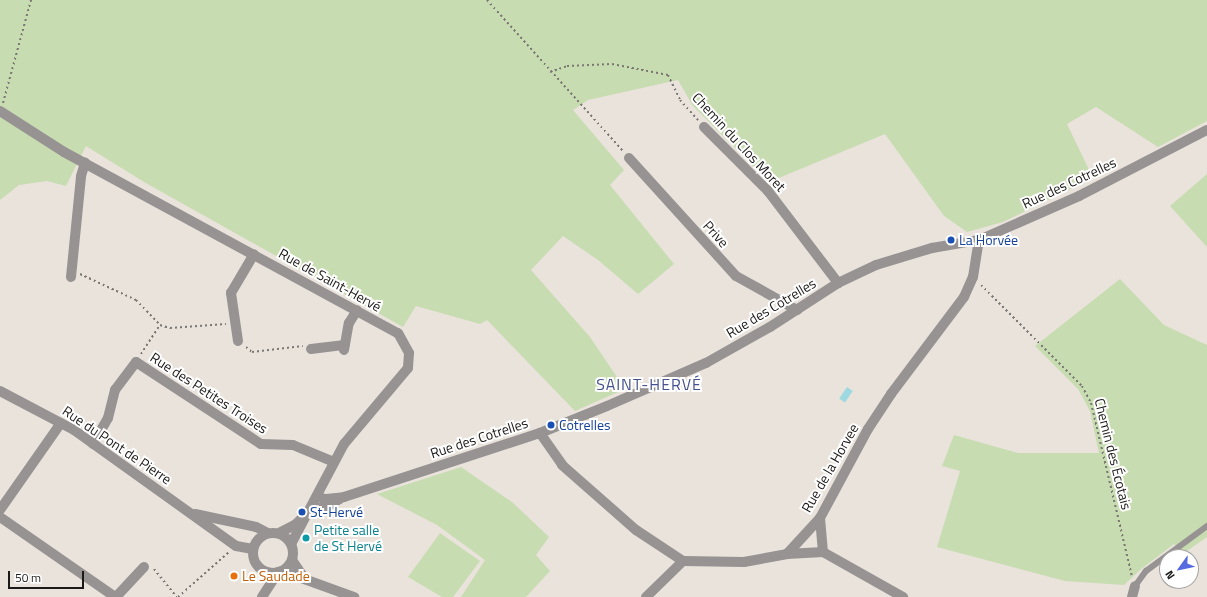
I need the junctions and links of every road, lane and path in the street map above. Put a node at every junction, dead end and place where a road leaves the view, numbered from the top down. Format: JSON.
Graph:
{"nodes":[{"id":1,"x":31,"y":0,"type":"edge"},
{"id":2,"x":487,"y":0,"type":"edge"},
{"id":3,"x":550,"y":72,"type":"junction"},
{"id":4,"x":2,"y":107,"type":"edge"},
{"id":5,"x":704,"y":127,"type":"joint"},
{"id":6,"x":1207,"y":130,"type":"edge"},
{"id":7,"x":629,"y":158,"type":"joint"},
{"id":8,"x":86,"y":163,"type":"junction"},
{"id":9,"x":979,"y":240,"type":"junction"},
{"id":10,"x":254,"y":254,"type":"junction"},
{"id":11,"x":71,"y":274,"type":"joint"},
{"id":12,"x":973,"y":277,"type":"junction"},
{"id":13,"x":838,"y":283,"type":"junction"},
{"id":14,"x":356,"y":310,"type":"junction"},
{"id":15,"x":797,"y":310,"type":"junction"},
{"id":16,"x":236,"y":323,"type":"junction"},
{"id":17,"x":160,"y":325,"type":"junction"},
{"id":18,"x":238,"y":341,"type":"joint"},
{"id":19,"x":311,"y":349,"type":"joint"},
{"id":20,"x":136,"y":362,"type":"junction"},
{"id":21,"x":0,"y":391,"type":"edge"},
{"id":22,"x":61,"y":423,"type":"junction"},
{"id":23,"x":540,"y":433,"type":"junction"},
{"id":24,"x":93,"y":444,"type":"junction"},
{"id":25,"x":334,"y":462,"type":"junction"},
{"id":26,"x":317,"y":497,"type":"junction"},
{"id":27,"x":344,"y":497,"type":"junction"},
{"id":28,"x":311,"y":509,"type":"junction"},
{"id":29,"x":0,"y":510,"type":"edge"},
{"id":30,"x":195,"y":514,"type":"junction"},
{"id":31,"x":0,"y":517,"type":"edge"},
{"id":32,"x":820,"y":518,"type":"junction"},
{"id":33,"x":1207,"y":526,"type":"edge"},
{"id":34,"x":268,"y":533,"type":"junction"},
{"id":35,"x":279,"y":533,"type":"junction"},
{"id":36,"x":291,"y":544,"type":"junction"},
{"id":37,"x":236,"y":546,"type":"junction"},
{"id":38,"x":253,"y":549,"type":"junction"},
{"id":39,"x":824,"y":552,"type":"junction"},
{"id":40,"x":787,"y":554,"type":"junction"},
{"id":41,"x":292,"y":560,"type":"junction"},
{"id":42,"x":683,"y":561,"type":"junction"},
{"id":43,"x":144,"y":567,"type":"joint"},
{"id":44,"x":265,"y":571,"type":"junction"},
{"id":45,"x":280,"y":571,"type":"junction"},
{"id":46,"x":305,"y":580,"type":"junction"},
{"id":47,"x":272,"y":583,"type":"junction"},
{"id":48,"x":1135,"y":586,"type":"junction"},
{"id":49,"x":890,"y":593,"type":"edge"},
{"id":50,"x":116,"y":597,"type":"edge"},
{"id":51,"x":178,"y":597,"type":"edge"},
{"id":52,"x":262,"y":597,"type":"edge"},
{"id":53,"x":354,"y":597,"type":"edge"},
{"id":54,"x":646,"y":597,"type":"edge"},
{"id":55,"x":903,"y":597,"type":"edge"},
{"id":56,"x":1132,"y":597,"type":"edge"}],
"edges":[{"from":1,"to":4,"type":"path"},
{"from":2,"to":3,"type":"path"},
{"from":3,"to":5,"type":"path","name":"Chemin du Clos Moret"},
{"from":3,"to":7,"type":"path"},
{"from":4,"to":8,"type":"street","name":"Rue de Saint-Hervé"},
{"from":5,"to":13,"type":"street","name":"Chemin du Clos Moret"},
{"from":6,"to":9,"type":"street","name":"Rue des Cotrelles"},
{"from":7,"to":15,"type":"street","name":"Prive"},
{"from":8,"to":10,"type":"street","name":"Rue de Saint-Hervé"},
{"from":8,"to":11,"type":"street"},
{"from":9,"to":12,"type":"street","name":"Rue de la Horvee"},
{"from":9,"to":13,"type":"street","name":"Rue des Cotrelles"},
{"from":10,"to":14,"type":"street","name":"Rue de Saint-Hervé"},
{"from":10,"to":16,"type":"street"},
{"from":11,"to":17,"type":"path"},
{"from":12,"to":32,"type":"street","name":"Rue de la Horvee"},
{"from":12,"to":48,"type":"path","name":"Chemin des Écotais"},
{"from":13,"to":15,"type":"street","name":"Rue des Cotrelles"},
{"from":14,"to":19,"type":"street"},
{"from":14,"to":25,"type":"street","name":"Rue de Saint-Hervé"},
{"from":15,"to":23,"type":"street","name":"Rue des Cotrelles"},
{"from":16,"to":17,"type":"path"},
{"from":16,"to":18,"type":"street"},
{"from":17,"to":20,"type":"path"},
{"from":18,"to":19,"type":"path"},
{"from":20,"to":24,"type":"street","name":"Rue des Petites Troises"},
{"from":20,"to":25,"type":"street","name":"Rue des Petites Troises"},
{"from":21,"to":22,"type":"street","name":"Rue du Pont de Pierre"},
{"from":22,"to":24,"type":"street","name":"Rue du Pont de Pierre"},
{"from":22,"to":29,"type":"street"},
{"from":23,"to":27,"type":"street","name":"Rue des Cotrelles"},
{"from":23,"to":42,"type":"street"},
{"from":24,"to":30,"type":"street","name":"Rue du Pont de Pierre"},
{"from":25,"to":26,"type":"street","name":"Rue de Saint-Hervé"},
{"from":26,"to":27,"type":"street","name":"Rue des Cotrelles"},
{"from":26,"to":28,"type":"street","name":"Rue de Saint-Hervé"},
{"from":27,"to":28,"type":"street","name":"Rue des Cotrelles"},
{"from":28,"to":35,"type":"street"},
{"from":28,"to":36,"type":"street"},
{"from":30,"to":34,"type":"street","name":"Rue du Pont de Pierre"},
{"from":30,"to":37,"type":"street","name":"Rue du Pont de Pierre"},
{"from":31,"to":50,"type":"street"},
{"from":32,"to":39,"type":"street"},
{"from":32,"to":40,"type":"street","name":"Rue de la Horvee"},
{"from":33,"to":48,"type":"lane"},
{"from":34,"to":35,"type":"street"},
{"from":34,"to":38,"type":"street"},
{"from":35,"to":36,"type":"street"},
{"from":36,"to":41,"type":"street"},
{"from":37,"to":38,"type":"street","name":"Rue du Pont de Pierre"},
{"from":37,"to":51,"type":"path"},
{"from":38,"to":44,"type":"street"},
{"from":39,"to":40,"type":"street"},
{"from":39,"to":49,"type":"street"},
{"from":40,"to":42,"type":"street"},
{"from":41,"to":45,"type":"street"},
{"from":41,"to":46,"type":"street"},
{"from":42,"to":54,"type":"street"},
{"from":43,"to":50,"type":"street"},
{"from":43,"to":51,"type":"path"},
{"from":44,"to":45,"type":"street"},
{"from":44,"to":47,"type":"street"},
{"from":45,"to":46,"type":"street"},
{"from":45,"to":47,"type":"street"},
{"from":46,"to":53,"type":"street"},
{"from":47,"to":52,"type":"street"},
{"from":48,"to":56,"type":"street"},
{"from":49,"to":55,"type":"street"}]}
